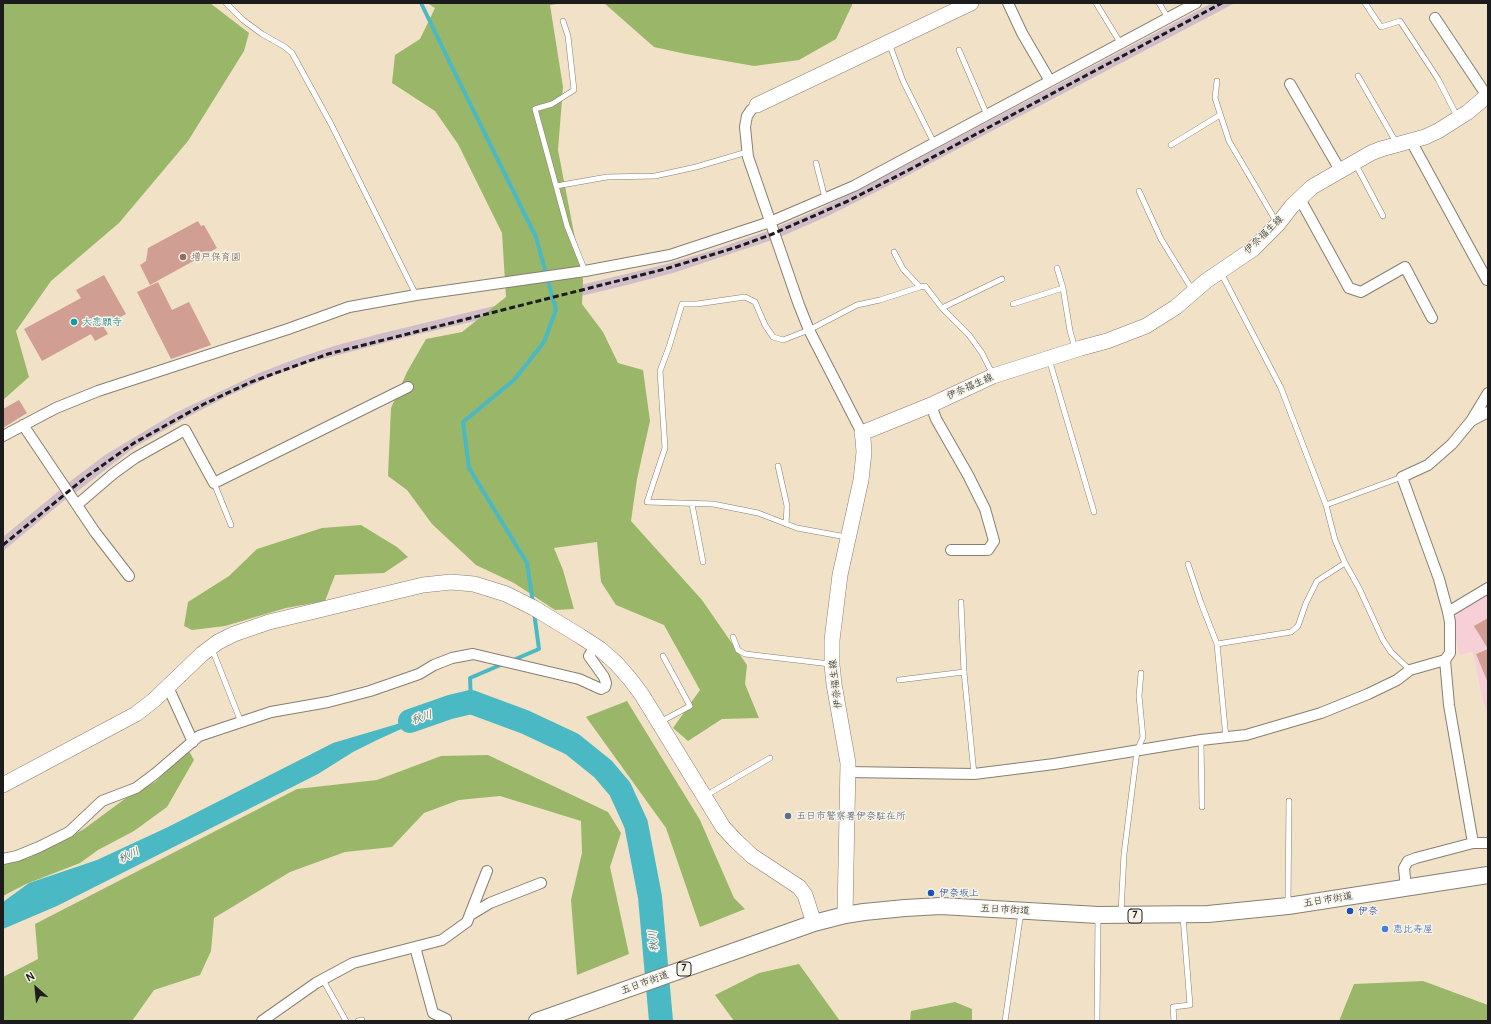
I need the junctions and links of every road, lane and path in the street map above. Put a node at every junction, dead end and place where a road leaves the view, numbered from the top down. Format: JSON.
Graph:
{"nodes":[{"id":1,"x":226,"y":3,"type":"edge"},
{"id":2,"x":971,"y":3,"type":"edge"},
{"id":3,"x":1008,"y":3,"type":"edge"},
{"id":4,"x":1096,"y":3,"type":"edge"},
{"id":5,"x":1159,"y":3,"type":"edge"},
{"id":6,"x":1196,"y":3,"type":"edge"},
{"id":7,"x":1365,"y":3,"type":"edge"},
{"id":8,"x":1168,"y":18,"type":"junction"},
{"id":9,"x":1434,"y":18,"type":"dead end"},
{"id":10,"x":563,"y":20,"type":"dead end"},
{"id":11,"x":889,"y":42,"type":"junction"},
{"id":12,"x":1121,"y":44,"type":"junction"},
{"id":13,"x":959,"y":50,"type":"dead end"},
{"id":14,"x":1358,"y":76,"type":"dead end"},
{"id":15,"x":1217,"y":81,"type":"dead end"},
{"id":16,"x":1050,"y":82,"type":"junction"},
{"id":17,"x":1290,"y":84,"type":"dead end"},
{"id":18,"x":1487,"y":96,"type":"edge"},
{"id":19,"x":757,"y":105,"type":"joint"},
{"id":20,"x":1220,"y":114,"type":"junction"},
{"id":21,"x":987,"y":115,"type":"junction"},
{"id":22,"x":1458,"y":118,"type":"junction"},
{"id":23,"x":934,"y":143,"type":"junction"},
{"id":24,"x":1404,"y":143,"type":"junction"},
{"id":25,"x":1172,"y":146,"type":"dead end"},
{"id":26,"x":747,"y":152,"type":"junction"},
{"id":27,"x":1355,"y":162,"type":"junction"},
{"id":28,"x":816,"y":163,"type":"dead end"},
{"id":29,"x":1340,"y":170,"type":"junction"},
{"id":30,"x":556,"y":186,"type":"junction"},
{"id":31,"x":1139,"y":191,"type":"dead end"},
{"id":32,"x":825,"y":198,"type":"junction"},
{"id":33,"x":1300,"y":199,"type":"junction"},
{"id":34,"x":1383,"y":216,"type":"dead end"},
{"id":35,"x":770,"y":222,"type":"junction"},
{"id":36,"x":1278,"y":224,"type":"junction"},
{"id":37,"x":894,"y":252,"type":"dead end"},
{"id":38,"x":1057,"y":268,"type":"dead end"},
{"id":39,"x":585,"y":271,"type":"junction"},
{"id":40,"x":1220,"y":271,"type":"junction"},
{"id":41,"x":1002,"y":279,"type":"dead end"},
{"id":42,"x":1487,"y":280,"type":"edge"},
{"id":43,"x":920,"y":287,"type":"junction"},
{"id":44,"x":1063,"y":288,"type":"junction"},
{"id":45,"x":1194,"y":292,"type":"junction"},
{"id":46,"x":416,"y":295,"type":"junction"},
{"id":47,"x":1013,"y":304,"type":"dead end"},
{"id":48,"x":942,"y":308,"type":"junction"},
{"id":49,"x":1432,"y":318,"type":"dead end"},
{"id":50,"x":809,"y":330,"type":"junction"},
{"id":51,"x":1076,"y":349,"type":"junction"},
{"id":52,"x":1049,"y":358,"type":"junction"},
{"id":53,"x":993,"y":376,"type":"junction"},
{"id":54,"x":408,"y":387,"type":"dead end"},
{"id":55,"x":1488,"y":393,"type":"edge"},
{"id":56,"x":931,"y":405,"type":"junction"},
{"id":57,"x":1488,"y":412,"type":"edge"},
{"id":58,"x":1471,"y":421,"type":"junction"},
{"id":59,"x":23,"y":425,"type":"junction"},
{"id":60,"x":862,"y":433,"type":"junction"},
{"id":61,"x":3,"y":436,"type":"edge"},
{"id":62,"x":778,"y":466,"type":"dead end"},
{"id":63,"x":1402,"y":477,"type":"junction"},
{"id":64,"x":214,"y":483,"type":"junction"},
{"id":65,"x":78,"y":504,"type":"junction"},
{"id":66,"x":692,"y":504,"type":"junction"},
{"id":67,"x":1326,"y":504,"type":"junction"},
{"id":68,"x":1094,"y":512,"type":"dead end"},
{"id":69,"x":786,"y":524,"type":"junction"},
{"id":70,"x":231,"y":525,"type":"dead end"},
{"id":71,"x":849,"y":538,"type":"junction"},
{"id":72,"x":951,"y":550,"type":"dead end"},
{"id":73,"x":703,"y":562,"type":"dead end"},
{"id":74,"x":1345,"y":563,"type":"junction"},
{"id":75,"x":1188,"y":564,"type":"dead end"},
{"id":76,"x":129,"y":576,"type":"dead end"},
{"id":77,"x":1488,"y":588,"type":"edge"},
{"id":78,"x":960,"y":602,"type":"dead end"},
{"id":79,"x":1448,"y":612,"type":"junction"},
{"id":80,"x":733,"y":638,"type":"dead end"},
{"id":81,"x":1217,"y":644,"type":"junction"},
{"id":82,"x":595,"y":646,"type":"junction"},
{"id":83,"x":211,"y":647,"type":"junction"},
{"id":84,"x":664,"y":656,"type":"dead end"},
{"id":85,"x":1445,"y":660,"type":"junction"},
{"id":86,"x":832,"y":665,"type":"junction"},
{"id":87,"x":1410,"y":670,"type":"junction"},
{"id":88,"x":964,"y":672,"type":"junction"},
{"id":89,"x":1141,"y":673,"type":"dead end"},
{"id":90,"x":899,"y":680,"type":"dead end"},
{"id":91,"x":168,"y":687,"type":"junction"},
{"id":92,"x":241,"y":722,"type":"junction"},
{"id":93,"x":659,"y":722,"type":"junction"},
{"id":94,"x":1226,"y":738,"type":"junction"},
{"id":95,"x":1201,"y":740,"type":"junction"},
{"id":96,"x":192,"y":742,"type":"junction"},
{"id":97,"x":1137,"y":751,"type":"junction"},
{"id":98,"x":770,"y":758,"type":"dead end"},
{"id":99,"x":848,"y":772,"type":"junction"},
{"id":100,"x":974,"y":774,"type":"junction"},
{"id":101,"x":3,"y":785,"type":"edge"},
{"id":102,"x":705,"y":797,"type":"junction"},
{"id":103,"x":1289,"y":801,"type":"dead end"},
{"id":104,"x":1202,"y":807,"type":"dead end"},
{"id":105,"x":1473,"y":843,"type":"junction"},
{"id":106,"x":1488,"y":843,"type":"edge"},
{"id":107,"x":3,"y":859,"type":"edge"},
{"id":108,"x":487,"y":871,"type":"dead end"},
{"id":109,"x":1488,"y":875,"type":"edge"},
{"id":110,"x":542,"y":883,"type":"dead end"},
{"id":111,"x":1406,"y":888,"type":"junction"},
{"id":112,"x":1288,"y":906,"type":"junction"},
{"id":113,"x":1021,"y":911,"type":"junction"},
{"id":114,"x":470,"y":914,"type":"junction"},
{"id":115,"x":845,"y":915,"type":"junction"},
{"id":116,"x":1098,"y":915,"type":"junction"},
{"id":117,"x":1183,"y":915,"type":"junction"},
{"id":118,"x":1120,"y":916,"type":"junction"},
{"id":119,"x":814,"y":923,"type":"junction"},
{"id":120,"x":415,"y":947,"type":"junction"},
{"id":121,"x":323,"y":980,"type":"junction"},
{"id":122,"x":262,"y":1021,"type":"edge"},
{"id":123,"x":346,"y":1021,"type":"edge"},
{"id":124,"x":446,"y":1021,"type":"edge"},
{"id":125,"x":537,"y":1021,"type":"edge"},
{"id":126,"x":1005,"y":1021,"type":"edge"},
{"id":127,"x":1096,"y":1021,"type":"edge"},
{"id":128,"x":1174,"y":1021,"type":"edge"}],
"edges":[{"from":1,"to":46,"type":"lane"},
{"from":2,"to":11,"type":"street"},
{"from":3,"to":16,"type":"street"},
{"from":4,"to":12,"type":"lane"},
{"from":5,"to":8,"type":"lane"},
{"from":6,"to":8,"type":"street"},
{"from":7,"to":22,"type":"lane"},
{"from":8,"to":12,"type":"street"},
{"from":9,"to":18,"type":"street"},
{"from":10,"to":30,"type":"lane"},
{"from":11,"to":19,"type":"street"},
{"from":11,"to":23,"type":"lane"},
{"from":12,"to":16,"type":"street"},
{"from":13,"to":21,"type":"lane"},
{"from":14,"to":24,"type":"lane"},
{"from":15,"to":20,"type":"lane"},
{"from":16,"to":21,"type":"street"},
{"from":17,"to":29,"type":"street"},
{"from":18,"to":22,"type":"street","name":"伊奈福生線"},
{"from":19,"to":26,"type":"street"},
{"from":20,"to":25,"type":"lane"},
{"from":20,"to":36,"type":"lane"},
{"from":21,"to":23,"type":"street"},
{"from":22,"to":24,"type":"street","name":"伊奈福生線"},
{"from":23,"to":32,"type":"street"},
{"from":24,"to":27,"type":"street","name":"伊奈福生線"},
{"from":24,"to":42,"type":"street"},
{"from":26,"to":30,"type":"lane"},
{"from":26,"to":35,"type":"street"},
{"from":27,"to":29,"type":"street","name":"伊奈福生線"},
{"from":27,"to":34,"type":"lane"},
{"from":28,"to":32,"type":"lane"},
{"from":29,"to":33,"type":"street","name":"伊奈福生線"},
{"from":30,"to":39,"type":"lane"},
{"from":31,"to":45,"type":"lane"},
{"from":32,"to":35,"type":"street"},
{"from":33,"to":36,"type":"street","name":"伊奈福生線"},
{"from":33,"to":49,"type":"street"},
{"from":35,"to":39,"type":"street"},
{"from":35,"to":50,"type":"street"},
{"from":36,"to":40,"type":"street","name":"伊奈福生線"},
{"from":37,"to":43,"type":"lane"},
{"from":38,"to":44,"type":"lane"},
{"from":39,"to":46,"type":"street"},
{"from":40,"to":45,"type":"street","name":"伊奈福生線"},
{"from":40,"to":67,"type":"lane"},
{"from":41,"to":48,"type":"lane"},
{"from":43,"to":48,"type":"lane"},
{"from":43,"to":50,"type":"lane"},
{"from":44,"to":47,"type":"lane"},
{"from":44,"to":51,"type":"lane"},
{"from":45,"to":51,"type":"street","name":"伊奈福生線"},
{"from":46,"to":59,"type":"street"},
{"from":48,"to":53,"type":"lane"},
{"from":50,"to":60,"type":"street"},
{"from":50,"to":66,"type":"lane"},
{"from":51,"to":52,"type":"street","name":"伊奈福生線"},
{"from":52,"to":53,"type":"street","name":"伊奈福生線"},
{"from":52,"to":68,"type":"lane"},
{"from":53,"to":56,"type":"street","name":"伊奈福生線"},
{"from":54,"to":64,"type":"street"},
{"from":55,"to":58,"type":"street"},
{"from":56,"to":60,"type":"street","name":"伊奈福生線"},
{"from":56,"to":72,"type":"street"},
{"from":57,"to":58,"type":"street"},
{"from":58,"to":63,"type":"street"},
{"from":59,"to":61,"type":"street"},
{"from":59,"to":65,"type":"street"},
{"from":60,"to":71,"type":"street","name":"伊奈福生線"},
{"from":62,"to":69,"type":"lane"},
{"from":63,"to":67,"type":"lane"},
{"from":63,"to":79,"type":"street"},
{"from":64,"to":65,"type":"street"},
{"from":64,"to":70,"type":"lane"},
{"from":65,"to":76,"type":"street"},
{"from":66,"to":69,"type":"lane"},
{"from":66,"to":73,"type":"lane"},
{"from":67,"to":74,"type":"lane"},
{"from":69,"to":71,"type":"lane"},
{"from":71,"to":86,"type":"street","name":"伊奈福生線"},
{"from":74,"to":81,"type":"lane"},
{"from":74,"to":87,"type":"lane"},
{"from":75,"to":81,"type":"lane"},
{"from":77,"to":79,"type":"street"},
{"from":78,"to":88,"type":"lane"},
{"from":79,"to":85,"type":"street"},
{"from":80,"to":86,"type":"lane"},
{"from":81,"to":94,"type":"lane"},
{"from":82,"to":83,"type":"street"},
{"from":82,"to":92,"type":"street"},
{"from":82,"to":93,"type":"street"},
{"from":83,"to":91,"type":"street"},
{"from":83,"to":92,"type":"lane"},
{"from":84,"to":93,"type":"lane"},
{"from":85,"to":87,"type":"street"},
{"from":85,"to":105,"type":"street"},
{"from":86,"to":99,"type":"street","name":"伊奈福生線"},
{"from":87,"to":94,"type":"street"},
{"from":88,"to":90,"type":"lane"},
{"from":88,"to":100,"type":"lane"},
{"from":89,"to":97,"type":"lane"},
{"from":91,"to":96,"type":"street"},
{"from":91,"to":101,"type":"street"},
{"from":92,"to":96,"type":"street"},
{"from":93,"to":102,"type":"street"},
{"from":94,"to":95,"type":"street"},
{"from":95,"to":97,"type":"street"},
{"from":95,"to":104,"type":"lane"},
{"from":96,"to":107,"type":"street"},
{"from":97,"to":100,"type":"street"},
{"from":97,"to":118,"type":"lane"},
{"from":98,"to":102,"type":"lane"},
{"from":99,"to":100,"type":"street"},
{"from":99,"to":115,"type":"street","name":"伊奈福生線"},
{"from":102,"to":119,"type":"street"},
{"from":103,"to":112,"type":"lane"},
{"from":105,"to":106,"type":"street"},
{"from":105,"to":111,"type":"street"},
{"from":108,"to":114,"type":"street"},
{"from":109,"to":111,"type":"main road","name":"五日市街道","number":"7"},
{"from":110,"to":114,"type":"street"},
{"from":111,"to":112,"type":"main road","name":"五日市街道","number":"7"},
{"from":112,"to":117,"type":"main road","name":"五日市街道","number":"7"},
{"from":113,"to":115,"type":"main road","name":"五日市街道","number":"7"},
{"from":113,"to":116,"type":"main road","name":"五日市街道","number":"7"},
{"from":113,"to":126,"type":"lane"},
{"from":114,"to":120,"type":"street"},
{"from":115,"to":119,"type":"main road","name":"五日市街道","number":"7"},
{"from":116,"to":118,"type":"main road","name":"五日市街道","number":"7"},
{"from":116,"to":127,"type":"lane"},
{"from":117,"to":118,"type":"main road","name":"五日市街道","number":"7"},
{"from":117,"to":128,"type":"lane"},
{"from":119,"to":125,"type":"main road","name":"五日市街道","number":"7"},
{"from":120,"to":121,"type":"street"},
{"from":120,"to":124,"type":"street"},
{"from":121,"to":122,"type":"street"},
{"from":121,"to":123,"type":"lane"}]}
